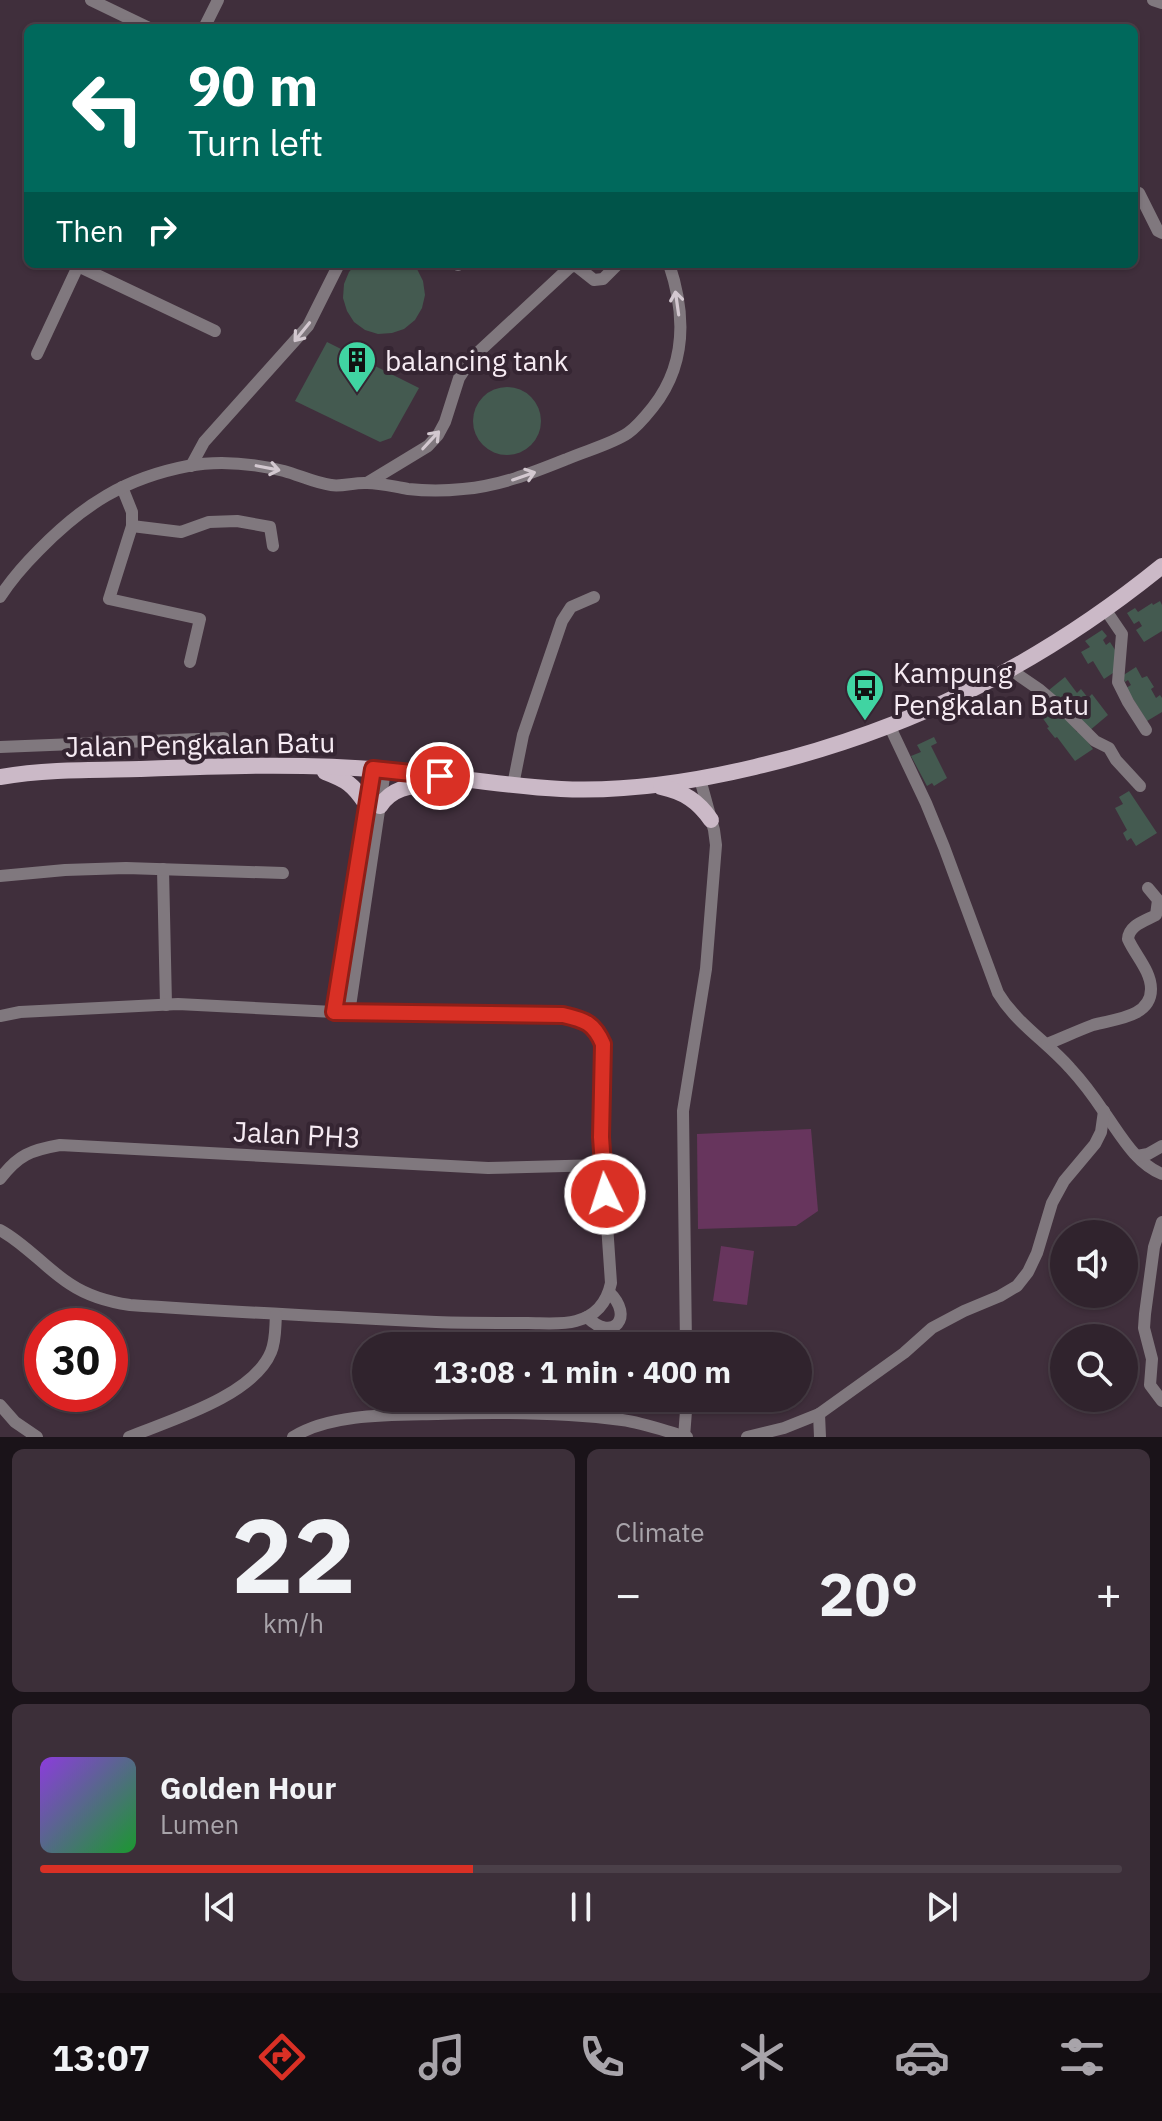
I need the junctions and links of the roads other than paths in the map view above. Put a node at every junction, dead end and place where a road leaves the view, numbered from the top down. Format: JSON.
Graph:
{"nodes":[{"id":1,"x":91,"y":0,"type":"edge"},
{"id":2,"x":218,"y":0,"type":"edge"},
{"id":3,"x":1153,"y":0,"type":"edge"},
{"id":4,"x":1162,"y":3,"type":"edge"},
{"id":5,"x":141,"y":24,"type":"edge"},
{"id":6,"x":206,"y":24,"type":"edge"},
{"id":7,"x":1139,"y":193,"type":"dead end"},
{"id":8,"x":1162,"y":233,"type":"edge"},
{"id":9,"x":78,"y":268,"type":"edge"},
{"id":10,"x":85,"y":268,"type":"edge"},
{"id":11,"x":337,"y":268,"type":"edge"},
{"id":12,"x":569,"y":268,"type":"edge"},
{"id":13,"x":579,"y":268,"type":"edge"},
{"id":14,"x":614,"y":268,"type":"edge"},
{"id":15,"x":670,"y":268,"type":"edge"},
{"id":16,"x":215,"y":331,"type":"dead end"},
{"id":17,"x":37,"y":354,"type":"dead end"},
{"id":18,"x":191,"y":466,"type":"junction"},
{"id":19,"x":367,"y":483,"type":"junction"},
{"id":20,"x":122,"y":487,"type":"junction"},
{"id":21,"x":132,"y":526,"type":"junction"},
{"id":22,"x":273,"y":546,"type":"dead end"},
{"id":23,"x":1162,"y":566,"type":"edge"},
{"id":24,"x":0,"y":597,"type":"edge"},
{"id":25,"x":594,"y":597,"type":"dead end"},
{"id":26,"x":1105,"y":609,"type":"junction"},
{"id":27,"x":190,"y":662,"type":"dead end"},
{"id":28,"x":1011,"y":670,"type":"junction"},
{"id":29,"x":890,"y":727,"type":"junction"},
{"id":30,"x":1146,"y":730,"type":"dead end"},
{"id":31,"x":224,"y":738,"type":"dead end"},
{"id":32,"x":0,"y":747,"type":"edge"},
{"id":33,"x":305,"y":765,"type":"junction"},
{"id":34,"x":379,"y":770,"type":"junction"},
{"id":35,"x":0,"y":777,"type":"edge"},
{"id":36,"x":700,"y":779,"type":"junction"},
{"id":37,"x":468,"y":780,"type":"junction"},
{"id":38,"x":513,"y":785,"type":"junction"},
{"id":39,"x":645,"y":786,"type":"junction"},
{"id":40,"x":1140,"y":786,"type":"dead end"},
{"id":41,"x":373,"y":805,"type":"junction"},
{"id":42,"x":711,"y":820,"type":"junction"},
{"id":43,"x":362,"y":833,"type":"junction"},
{"id":44,"x":376,"y":835,"type":"junction"},
{"id":45,"x":163,"y":869,"type":"junction"},
{"id":46,"x":356,"y":869,"type":"junction"},
{"id":47,"x":370,"y":871,"type":"junction"},
{"id":48,"x":283,"y":873,"type":"dead end"},
{"id":49,"x":0,"y":876,"type":"edge"},
{"id":50,"x":1148,"y":888,"type":"dead end"},
{"id":51,"x":166,"y":1005,"type":"junction"},
{"id":52,"x":334,"y":1012,"type":"junction"},
{"id":53,"x":349,"y":1013,"type":"junction"},
{"id":54,"x":0,"y":1016,"type":"edge"},
{"id":55,"x":1047,"y":1044,"type":"junction"},
{"id":56,"x":1104,"y":1111,"type":"junction"},
{"id":57,"x":1162,"y":1146,"type":"edge"},
{"id":58,"x":1137,"y":1156,"type":"junction"},
{"id":59,"x":603,"y":1165,"type":"junction"},
{"id":60,"x":1162,"y":1174,"type":"edge"},
{"id":61,"x":0,"y":1179,"type":"edge"},
{"id":62,"x":1162,"y":1222,"type":"edge"},
{"id":63,"x":0,"y":1230,"type":"edge"},
{"id":64,"x":609,"y":1292,"type":"junction"},
{"id":65,"x":276,"y":1315,"type":"junction"},
{"id":66,"x":587,"y":1317,"type":"junction"},
{"id":67,"x":686,"y":1332,"type":"edge"},
{"id":68,"x":1162,"y":1401,"type":"edge"},
{"id":69,"x":0,"y":1405,"type":"edge"},
{"id":70,"x":686,"y":1412,"type":"edge"},
{"id":71,"x":819,"y":1414,"type":"junction"},
{"id":72,"x":37,"y":1437,"type":"edge"},
{"id":73,"x":129,"y":1437,"type":"edge"},
{"id":74,"x":293,"y":1437,"type":"edge"},
{"id":75,"x":685,"y":1437,"type":"edge"},
{"id":76,"x":747,"y":1437,"type":"edge"},
{"id":77,"x":820,"y":1437,"type":"edge"}],
"edges":[{"from":1,"to":5,"type":"street"},
{"from":2,"to":6,"type":"street"},
{"from":3,"to":4,"type":"street"},
{"from":7,"to":8,"type":"street"},
{"from":9,"to":17,"type":"street"},
{"from":10,"to":16,"type":"street"},
{"from":11,"to":18,"type":"street","one_way":true},
{"from":19,"to":12,"type":"street","one_way":true},
{"from":13,"to":14,"type":"street","one_way":true},
{"from":19,"to":15,"type":"street","one_way":true},
{"from":18,"to":19,"type":"street","one_way":true},
{"from":18,"to":20,"type":"street"},
{"from":20,"to":21,"type":"street"},
{"from":20,"to":24,"type":"street"},
{"from":21,"to":22,"type":"street"},
{"from":21,"to":27,"type":"street"},
{"from":23,"to":26,"type":"main road","name":"Jalan Pengkalan Batu"},
{"from":25,"to":38,"type":"street"},
{"from":26,"to":28,"type":"main road","name":"Jalan Pengkalan Batu"},
{"from":26,"to":30,"type":"street"},
{"from":28,"to":29,"type":"main road","name":"Jalan Pengkalan Batu"},
{"from":28,"to":40,"type":"street"},
{"from":29,"to":36,"type":"main road","name":"Jalan Pengkalan Batu"},
{"from":29,"to":55,"type":"street"},
{"from":31,"to":32,"type":"street"},
{"from":33,"to":34,"type":"main road","name":"Jalan Pengkalan Batu"},
{"from":33,"to":35,"type":"main road","name":"Jalan Pengkalan Batu"},
{"from":33,"to":41,"type":"main road"},
{"from":34,"to":37,"type":"main road","name":"Jalan Pengkalan Batu"},
{"from":34,"to":41,"type":"street"},
{"from":36,"to":39,"type":"main road","name":"Jalan Pengkalan Batu"},
{"from":36,"to":42,"type":"street"},
{"from":37,"to":38,"type":"main road","name":"Jalan Pengkalan Batu"},
{"from":37,"to":41,"type":"main road"},
{"from":38,"to":39,"type":"main road","name":"Jalan Pengkalan Batu"},
{"from":39,"to":42,"type":"main road"},
{"from":41,"to":43,"type":"street"},
{"from":41,"to":44,"type":"street"},
{"from":42,"to":67,"type":"street"},
{"from":43,"to":44,"type":"street"},
{"from":43,"to":46,"type":"street"},
{"from":44,"to":47,"type":"street"},
{"from":45,"to":48,"type":"street"},
{"from":45,"to":49,"type":"street"},
{"from":45,"to":51,"type":"street"},
{"from":46,"to":47,"type":"street"},
{"from":46,"to":52,"type":"street"},
{"from":47,"to":53,"type":"street"},
{"from":50,"to":55,"type":"street"},
{"from":51,"to":52,"type":"street"},
{"from":51,"to":54,"type":"street"},
{"from":52,"to":53,"type":"street"},
{"from":53,"to":59,"type":"street"},
{"from":55,"to":56,"type":"street"},
{"from":56,"to":58,"type":"street"},
{"from":56,"to":71,"type":"street"},
{"from":57,"to":58,"type":"street"},
{"from":58,"to":60,"type":"street"},
{"from":59,"to":61,"type":"street","name":"Jalan PH3"},
{"from":59,"to":64,"type":"street"},
{"from":62,"to":68,"type":"street"},
{"from":63,"to":65,"type":"street"},
{"from":64,"to":66,"type":"street"},
{"from":64,"to":66,"type":"street"},
{"from":65,"to":66,"type":"street"},
{"from":65,"to":73,"type":"street"},
{"from":69,"to":72,"type":"street"},
{"from":70,"to":75,"type":"street"},
{"from":71,"to":76,"type":"street"},
{"from":71,"to":77,"type":"street"},
{"from":74,"to":75,"type":"street"}]}
